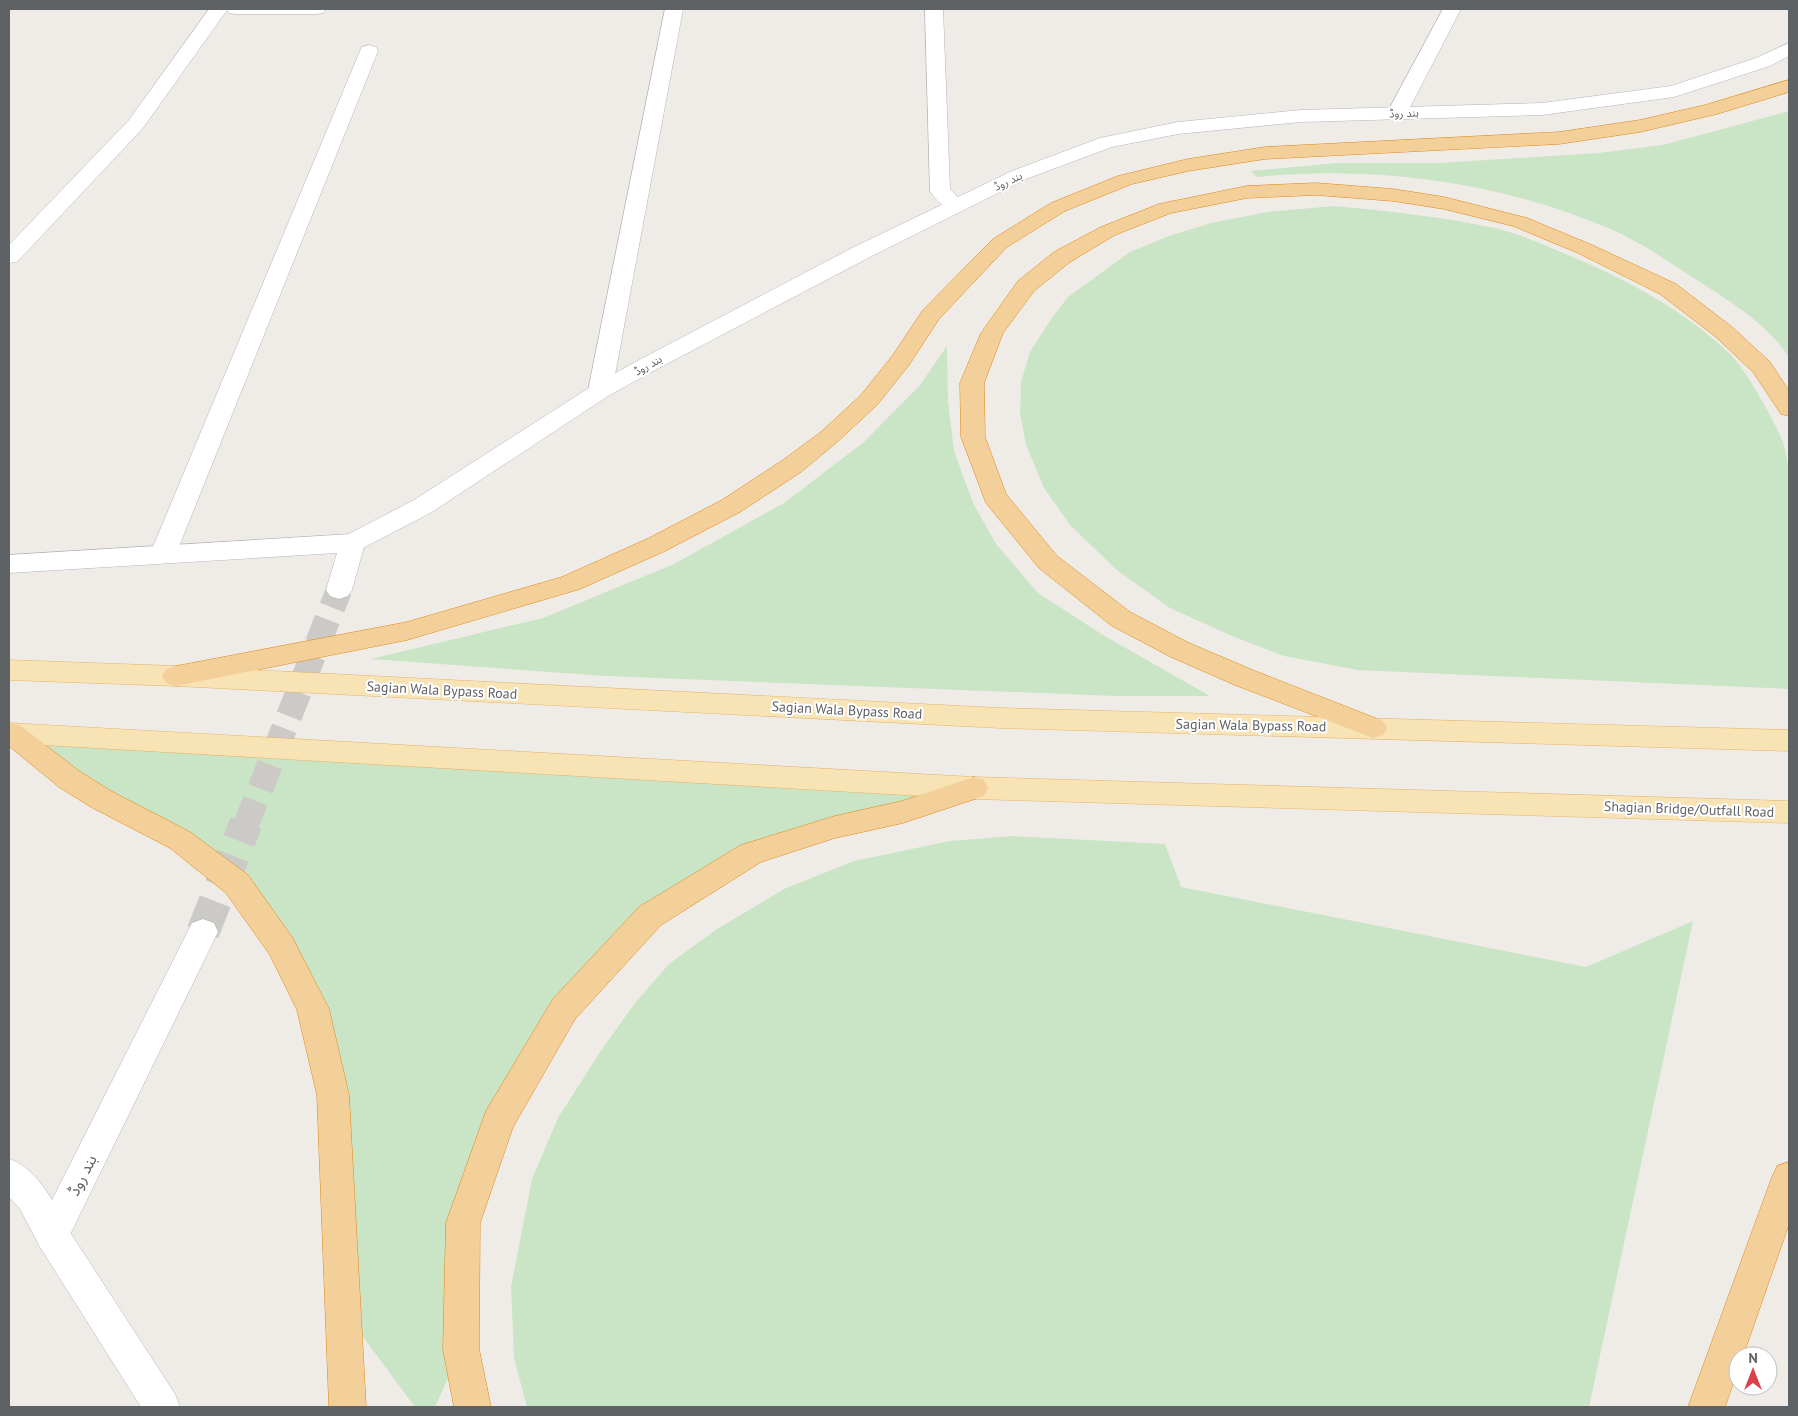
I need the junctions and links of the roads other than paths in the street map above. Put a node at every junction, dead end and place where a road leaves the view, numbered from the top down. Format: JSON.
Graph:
{"nodes":[{"id":1,"x":218,"y":9,"type":"edge"},
{"id":2,"x":235,"y":9,"type":"edge"},
{"id":3,"x":317,"y":9,"type":"edge"},
{"id":4,"x":674,"y":9,"type":"edge"},
{"id":5,"x":934,"y":9,"type":"edge"},
{"id":6,"x":1452,"y":9,"type":"edge"},
{"id":7,"x":1789,"y":49,"type":"edge"},
{"id":8,"x":369,"y":51,"type":"dead end"},
{"id":9,"x":1789,"y":86,"type":"edge"},
{"id":10,"x":1397,"y":113,"type":"junction"},
{"id":11,"x":956,"y":206,"type":"junction"},
{"id":12,"x":9,"y":257,"type":"edge"},
{"id":13,"x":600,"y":391,"type":"junction"},
{"id":14,"x":1789,"y":409,"type":"edge"},
{"id":15,"x":352,"y":543,"type":"junction"},
{"id":16,"x":162,"y":554,"type":"junction"},
{"id":17,"x":9,"y":564,"type":"edge"},
{"id":18,"x":339,"y":590,"type":"tunnel mouth"},
{"id":19,"x":9,"y":670,"type":"edge"},
{"id":20,"x":176,"y":676,"type":"junction"},
{"id":21,"x":1373,"y":728,"type":"junction"},
{"id":22,"x":10,"y":733,"type":"edge"},
{"id":23,"x":1789,"y":740,"type":"edge"},
{"id":24,"x":974,"y":788,"type":"junction"},
{"id":25,"x":1789,"y":812,"type":"edge"},
{"id":26,"x":203,"y":932,"type":"tunnel mouth"},
{"id":27,"x":9,"y":1174,"type":"edge"},
{"id":28,"x":1789,"y":1177,"type":"edge"},
{"id":29,"x":52,"y":1235,"type":"junction"},
{"id":30,"x":162,"y":1407,"type":"edge"},
{"id":31,"x":348,"y":1407,"type":"edge"},
{"id":32,"x":472,"y":1407,"type":"edge"},
{"id":33,"x":1706,"y":1407,"type":"edge"}],
"edges":[{"from":1,"to":12,"type":"street"},
{"from":2,"to":3,"type":"street"},
{"from":4,"to":13,"type":"street"},
{"from":5,"to":11,"type":"street"},
{"from":6,"to":10,"type":"street"},
{"from":7,"to":10,"type":"street","name":"بند روڈ"},
{"from":8,"to":16,"type":"street"},
{"from":9,"to":20,"type":"highway"},
{"from":10,"to":11,"type":"street","name":"بند روڈ"},
{"from":11,"to":13,"type":"street","name":"بند روڈ"},
{"from":13,"to":15,"type":"street","name":"بند روڈ"},
{"from":14,"to":21,"type":"highway"},
{"from":15,"to":16,"type":"street"},
{"from":15,"to":18,"type":"street"},
{"from":16,"to":17,"type":"street"},
{"from":19,"to":20,"type":"main road","name":"Sagian Wala Bypass Road"},
{"from":20,"to":21,"type":"main road","name":"Sagian Wala Bypass Road"},
{"from":21,"to":23,"type":"main road","name":"Sagian Wala Bypass Road"},
{"from":22,"to":24,"type":"main road"},
{"from":22,"to":31,"type":"highway"},
{"from":24,"to":25,"type":"main road","name":"Shagian Bridge/Outfall Road"},
{"from":24,"to":32,"type":"highway"},
{"from":26,"to":29,"type":"street","name":"بند روڈ"},
{"from":27,"to":29,"type":"street"},
{"from":28,"to":33,"type":"highway"},
{"from":29,"to":30,"type":"street"}]}
